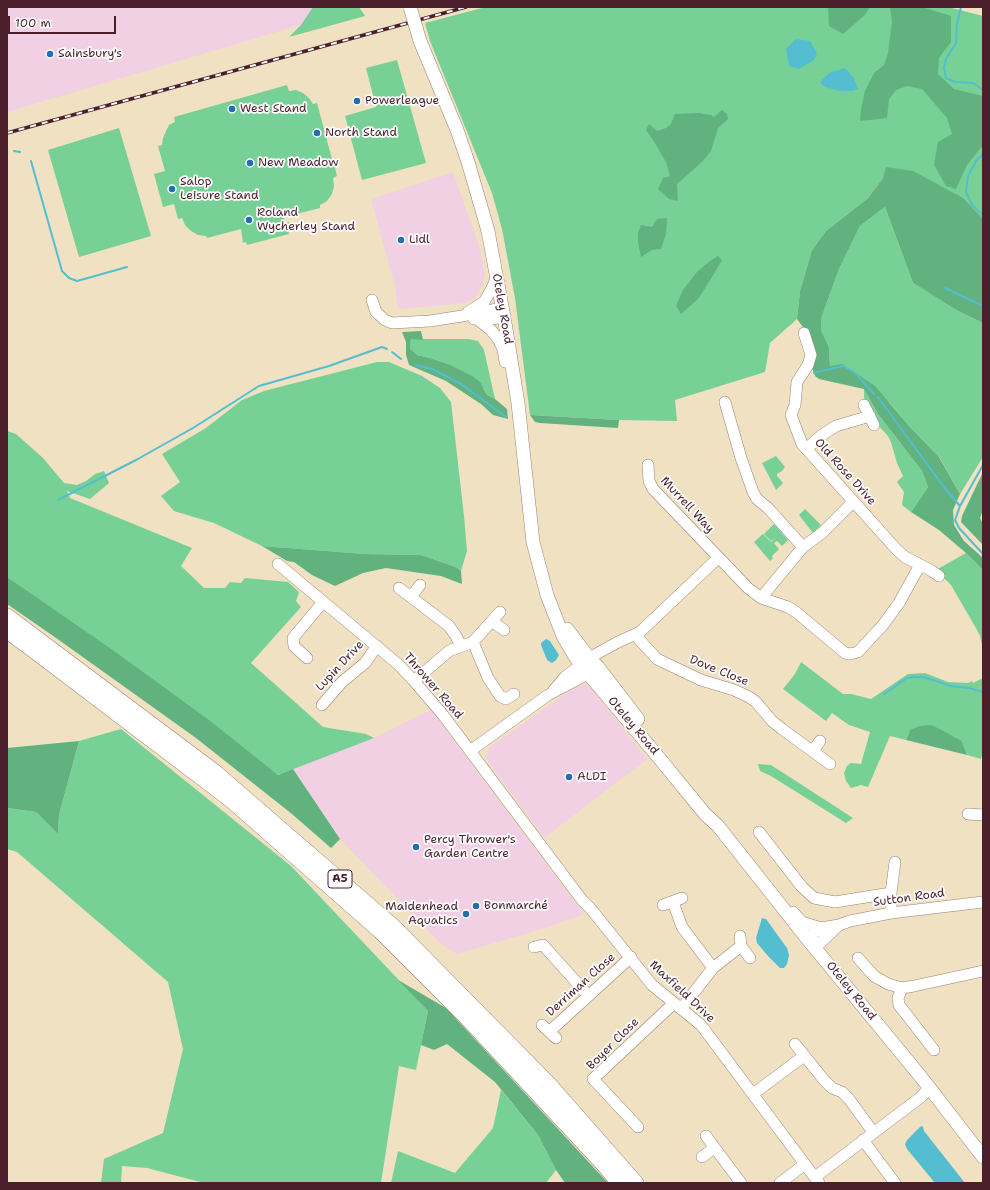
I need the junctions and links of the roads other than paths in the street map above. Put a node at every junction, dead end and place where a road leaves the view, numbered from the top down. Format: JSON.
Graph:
{"nodes":[{"id":1,"x":410,"y":7,"type":"edge"},
{"id":2,"x":496,"y":277,"type":"junction"},
{"id":3,"x":372,"y":300,"type":"dead end"},
{"id":4,"x":503,"y":312,"type":"junction"},
{"id":5,"x":462,"y":316,"type":"junction"},
{"id":6,"x":478,"y":320,"type":"junction"},
{"id":7,"x":804,"y":333,"type":"dead end"},
{"id":8,"x":725,"y":402,"type":"dead end"},
{"id":9,"x":518,"y":403,"type":"junction"},
{"id":10,"x":864,"y":405,"type":"dead end"},
{"id":11,"x":740,"y":411,"type":"dead end"},
{"id":12,"x":729,"y":414,"type":"junction"},
{"id":13,"x":806,"y":449,"type":"junction"},
{"id":14,"x":652,"y":473,"type":"dead end"},
{"id":15,"x":853,"y":502,"type":"junction"},
{"id":16,"x":803,"y":547,"type":"junction"},
{"id":17,"x":718,"y":558,"type":"junction"},
{"id":18,"x":278,"y":564,"type":"dead end"},
{"id":19,"x":920,"y":565,"type":"junction"},
{"id":20,"x":939,"y":576,"type":"dead end"},
{"id":21,"x":420,"y":585,"type":"dead end"},
{"id":22,"x":399,"y":588,"type":"dead end"},
{"id":23,"x":411,"y":597,"type":"junction"},
{"id":24,"x":761,"y":598,"type":"junction"},
{"id":25,"x":322,"y":602,"type":"junction"},
{"id":26,"x":500,"y":612,"type":"dead end"},
{"id":27,"x":7,"y":616,"type":"edge"},
{"id":28,"x":492,"y":622,"type":"junction"},
{"id":29,"x":504,"y":630,"type":"dead end"},
{"id":30,"x":7,"y":631,"type":"edge"},
{"id":31,"x":633,"y":636,"type":"junction"},
{"id":32,"x":473,"y":642,"type":"junction"},
{"id":33,"x":377,"y":646,"type":"junction"},
{"id":34,"x":461,"y":646,"type":"junction"},
{"id":35,"x":307,"y":658,"type":"dead end"},
{"id":36,"x":589,"y":666,"type":"junction"},
{"id":37,"x":414,"y":681,"type":"junction"},
{"id":38,"x":508,"y":700,"type":"dead end"},
{"id":39,"x":322,"y":705,"type":"dead end"},
{"id":40,"x":820,"y":741,"type":"dead end"},
{"id":41,"x":470,"y":751,"type":"junction"},
{"id":42,"x":812,"y":751,"type":"junction"},
{"id":43,"x":830,"y":764,"type":"dead end"},
{"id":44,"x":968,"y":815,"type":"dead end"},
{"id":45,"x":983,"y":815,"type":"edge"},
{"id":46,"x":764,"y":834,"type":"dead end"},
{"id":47,"x":898,"y":869,"type":"dead end"},
{"id":48,"x":762,"y":882,"type":"junction"},
{"id":49,"x":891,"y":893,"type":"junction"},
{"id":50,"x":673,"y":902,"type":"dead end"},
{"id":51,"x":983,"y":902,"type":"edge"},
{"id":52,"x":891,"y":913,"type":"junction"},
{"id":53,"x":839,"y":925,"type":"junction"},
{"id":54,"x":821,"y":928,"type":"junction"},
{"id":55,"x":540,"y":943,"type":"dead end"},
{"id":56,"x":812,"y":945,"type":"junction"},
{"id":57,"x":631,"y":957,"type":"junction"},
{"id":58,"x":750,"y":958,"type":"dead end"},
{"id":59,"x":858,"y":958,"type":"dead end"},
{"id":60,"x":713,"y":968,"type":"junction"},
{"id":61,"x":983,"y":971,"type":"edge"},
{"id":62,"x":902,"y":988,"type":"junction"},
{"id":63,"x":588,"y":995,"type":"junction"},
{"id":64,"x":677,"y":1006,"type":"junction"},
{"id":65,"x":549,"y":1031,"type":"dead end"},
{"id":66,"x":796,"y":1044,"type":"dead end"},
{"id":67,"x":934,"y":1050,"type":"dead end"},
{"id":68,"x":804,"y":1056,"type":"junction"},
{"id":69,"x":930,"y":1088,"type":"junction"},
{"id":70,"x":753,"y":1094,"type":"junction"},
{"id":71,"x":638,"y":1121,"type":"dead end"},
{"id":72,"x":873,"y":1132,"type":"junction"},
{"id":73,"x":706,"y":1136,"type":"dead end"},
{"id":74,"x":863,"y":1140,"type":"junction"},
{"id":75,"x":714,"y":1148,"type":"junction"},
{"id":76,"x":702,"y":1157,"type":"dead end"},
{"id":77,"x":983,"y":1157,"type":"edge"},
{"id":78,"x":805,"y":1164,"type":"junction"},
{"id":79,"x":817,"y":1180,"type":"edge"},
{"id":80,"x":619,"y":1183,"type":"edge"},
{"id":81,"x":636,"y":1183,"type":"edge"},
{"id":82,"x":741,"y":1183,"type":"edge"},
{"id":83,"x":780,"y":1183,"type":"edge"},
{"id":84,"x":895,"y":1183,"type":"edge"}],
"edges":[{"from":1,"to":2,"type":"main road","name":"Oteley Road","bridge":true},
{"from":2,"to":4,"type":"main road","name":"Oteley Road"},
{"from":2,"to":5,"type":"street"},
{"from":3,"to":5,"type":"street"},
{"from":4,"to":5,"type":"street"},
{"from":4,"to":6,"type":"street"},
{"from":4,"to":9,"type":"main road","name":"Oteley Road"},
{"from":5,"to":6,"type":"street"},
{"from":6,"to":9,"type":"street"},
{"from":7,"to":13,"type":"street","name":"Old Rose Drive"},
{"from":8,"to":12,"type":"street"},
{"from":9,"to":36,"type":"main road","name":"Oteley Road"},
{"from":10,"to":13,"type":"street"},
{"from":11,"to":12,"type":"street"},
{"from":12,"to":16,"type":"street"},
{"from":13,"to":15,"type":"street","name":"Old Rose Drive"},
{"from":14,"to":17,"type":"street","name":"Murrell Way"},
{"from":15,"to":16,"type":"street"},
{"from":15,"to":19,"type":"street","name":"Old Rose Drive"},
{"from":16,"to":24,"type":"street"},
{"from":17,"to":24,"type":"street","name":"Murrell Way"},
{"from":17,"to":31,"type":"street"},
{"from":18,"to":25,"type":"street","name":"Thrower Road"},
{"from":19,"to":20,"type":"street","name":"Old Rose Drive"},
{"from":19,"to":24,"type":"street","name":"Murrell Way"},
{"from":21,"to":23,"type":"street"},
{"from":22,"to":23,"type":"street"},
{"from":23,"to":34,"type":"street"},
{"from":25,"to":33,"type":"street","name":"Thrower Road"},
{"from":25,"to":35,"type":"street"},
{"from":26,"to":28,"type":"street"},
{"from":27,"to":81,"type":"highway","number":"A5"},
{"from":28,"to":29,"type":"street"},
{"from":28,"to":32,"type":"street"},
{"from":30,"to":80,"type":"highway","number":"A5"},
{"from":31,"to":36,"type":"street"},
{"from":31,"to":42,"type":"street","name":"Dove Close"},
{"from":32,"to":34,"type":"street"},
{"from":32,"to":38,"type":"street"},
{"from":33,"to":37,"type":"street","name":"Thrower Road"},
{"from":33,"to":39,"type":"street","name":"Lupin Drive"},
{"from":34,"to":37,"type":"street"},
{"from":36,"to":41,"type":"street"},
{"from":36,"to":48,"type":"main road","name":"Oteley Road"},
{"from":37,"to":41,"type":"street","name":"Thrower Road"},
{"from":40,"to":42,"type":"street"},
{"from":41,"to":57,"type":"street","name":"Maxfield Drive"},
{"from":42,"to":43,"type":"street","name":"Dove Close"},
{"from":44,"to":45,"type":"street"},
{"from":46,"to":49,"type":"street"},
{"from":47,"to":49,"type":"street"},
{"from":48,"to":54,"type":"street"},
{"from":48,"to":56,"type":"main road","name":"Oteley Road"},
{"from":49,"to":52,"type":"street"},
{"from":50,"to":60,"type":"street"},
{"from":51,"to":52,"type":"street","name":"Sutton Road"},
{"from":52,"to":53,"type":"street","name":"Sutton Road"},
{"from":53,"to":54,"type":"street","name":"Sutton Road"},
{"from":53,"to":56,"type":"street","name":"Sutton Road"},
{"from":54,"to":56,"type":"street"},
{"from":55,"to":63,"type":"street"},
{"from":56,"to":69,"type":"main road","name":"Oteley Road"},
{"from":57,"to":63,"type":"street","name":"Derriman Close"},
{"from":57,"to":64,"type":"street","name":"Maxfield Drive"},
{"from":58,"to":60,"type":"street"},
{"from":59,"to":62,"type":"street"},
{"from":60,"to":64,"type":"street"},
{"from":61,"to":62,"type":"street"},
{"from":62,"to":67,"type":"street"},
{"from":63,"to":65,"type":"street","name":"Derriman Close"},
{"from":64,"to":70,"type":"street","name":"Maxfield Drive"},
{"from":64,"to":71,"type":"street","name":"Boyer Close"},
{"from":66,"to":68,"type":"street"},
{"from":68,"to":70,"type":"street"},
{"from":68,"to":72,"type":"street"},
{"from":69,"to":72,"type":"street","name":"Maxfield Drive"},
{"from":69,"to":77,"type":"main road","name":"Oteley Road"},
{"from":70,"to":78,"type":"street","name":"Maxfield Drive"},
{"from":72,"to":74,"type":"street","name":"Maxfield Drive"},
{"from":73,"to":75,"type":"street"},
{"from":74,"to":79,"type":"street","name":"Maxfield Drive"},
{"from":74,"to":84,"type":"street"},
{"from":75,"to":76,"type":"street"},
{"from":75,"to":82,"type":"street"},
{"from":78,"to":79,"type":"street","name":"Maxfield Drive"},
{"from":78,"to":83,"type":"street"}]}
